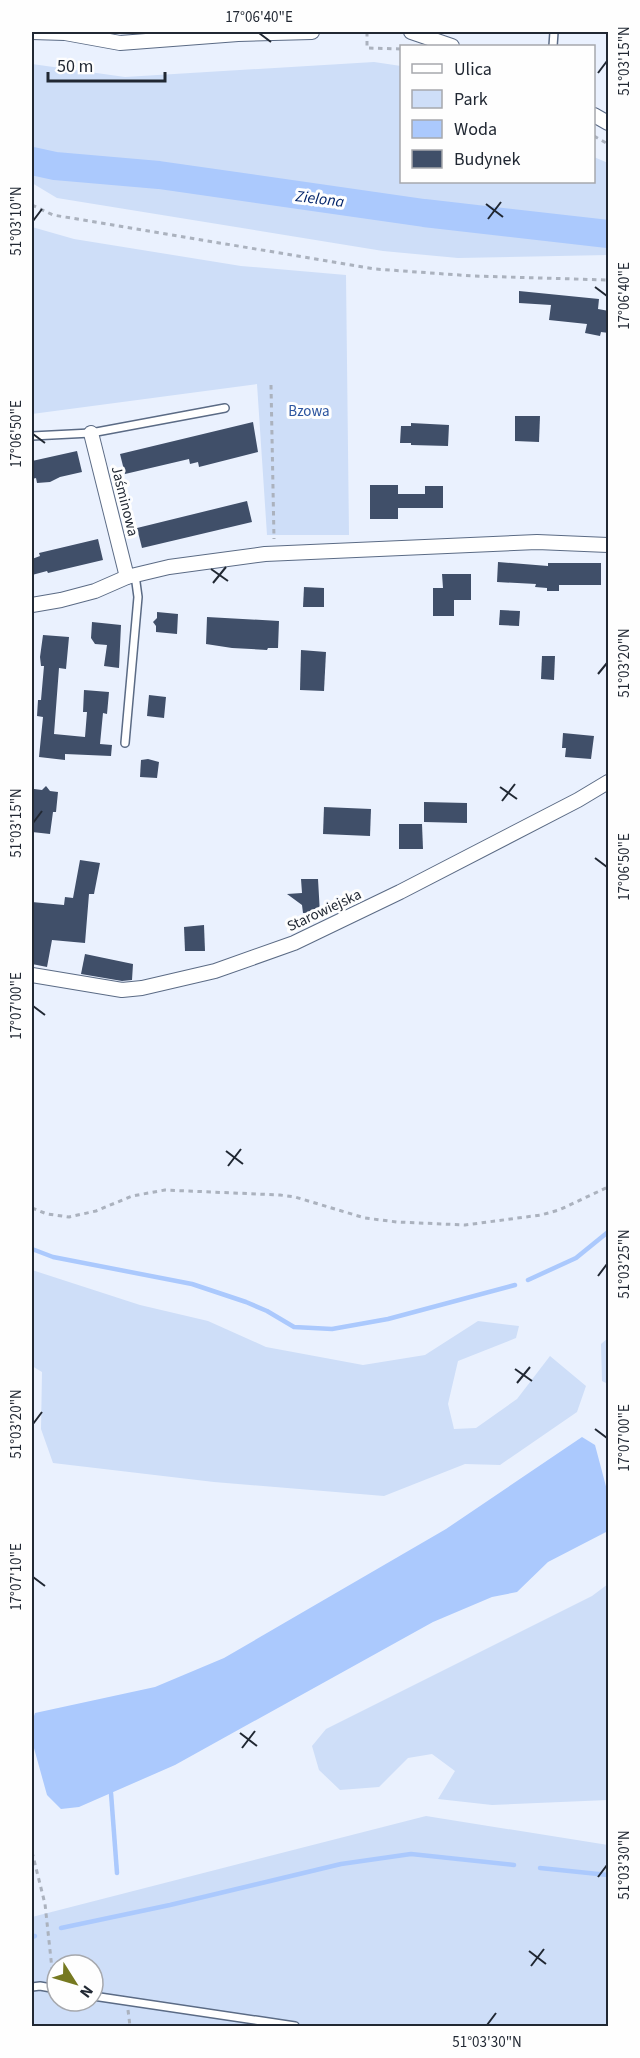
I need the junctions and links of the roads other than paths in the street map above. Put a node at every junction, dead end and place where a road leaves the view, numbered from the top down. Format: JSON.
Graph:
{"nodes":[{"id":1,"x":32,"y":32,"type":"edge"},
{"id":2,"x":312,"y":32,"type":"edge"},
{"id":3,"x":411,"y":32,"type":"edge"},
{"id":4,"x":449,"y":45,"type":"edge"},
{"id":5,"x":595,"y":116,"type":"edge"},
{"id":6,"x":609,"y":123,"type":"edge"},
{"id":7,"x":225,"y":408,"type":"dead end"},
{"id":8,"x":91,"y":433,"type":"junction"},
{"id":9,"x":32,"y":436,"type":"edge"},
{"id":10,"x":609,"y":545,"type":"edge"},
{"id":11,"x":131,"y":576,"type":"junction"},
{"id":12,"x":32,"y":604,"type":"edge"},
{"id":13,"x":125,"y":743,"type":"dead end"},
{"id":14,"x":609,"y":782,"type":"edge"},
{"id":15,"x":32,"y":975,"type":"edge"},
{"id":16,"x":105,"y":1998,"type":"edge"},
{"id":17,"x":295,"y":2026,"type":"edge"}],
"edges":[{"from":1,"to":2,"type":"street"},
{"from":3,"to":4,"type":"street"},
{"from":5,"to":6,"type":"street"},
{"from":7,"to":8,"type":"lane"},
{"from":8,"to":9,"type":"lane"},
{"from":8,"to":11,"type":"street","name":"Jaśminowa"},
{"from":10,"to":11,"type":"street"},
{"from":11,"to":12,"type":"street"},
{"from":11,"to":13,"type":"lane"},
{"from":14,"to":15,"type":"street","name":"Starowiejska"},
{"from":16,"to":17,"type":"lane"}]}
